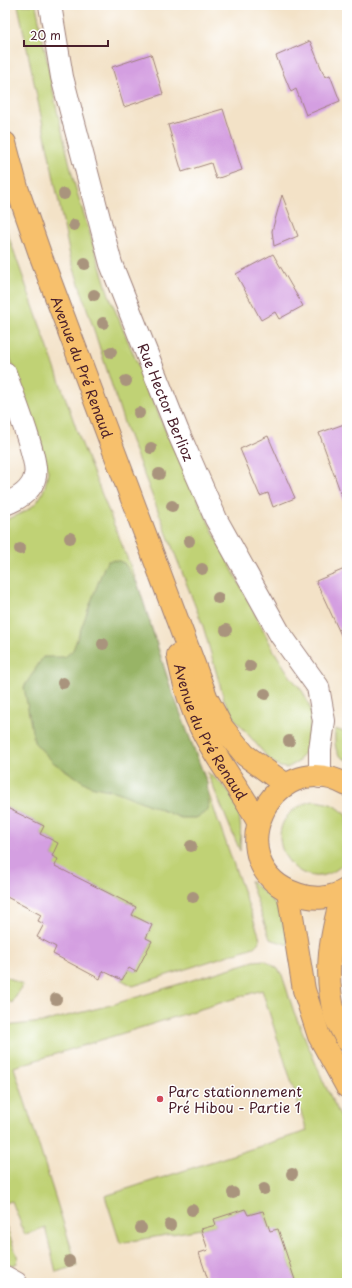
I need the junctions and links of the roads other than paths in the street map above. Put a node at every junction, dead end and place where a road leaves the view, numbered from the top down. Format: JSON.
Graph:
{"nodes":[{"id":1,"x":50,"y":5,"type":"edge"},
{"id":2,"x":5,"y":142,"type":"edge"},
{"id":3,"x":5,"y":373,"type":"edge"},
{"id":4,"x":5,"y":504,"type":"edge"},
{"id":5,"x":166,"y":588,"type":"junction"},
{"id":6,"x":339,"y":780,"type":"edge"},
{"id":7,"x":286,"y":785,"type":"junction"},
{"id":8,"x":258,"y":822,"type":"junction"},
{"id":9,"x":288,"y":891,"type":"junction"},
{"id":10,"x":345,"y":891,"type":"edge"},
{"id":11,"x":347,"y":1040,"type":"edge"},
{"id":12,"x":347,"y":1087,"type":"edge"},
{"id":13,"x":5,"y":1278,"type":"edge"},
{"id":14,"x":16,"y":1283,"type":"edge"}],
"edges":[{"from":1,"to":6,"type":"street","name":"Rue Hector Berlioz"},
{"from":2,"to":5,"type":"main road","name":"Avenue du Pré Renaud"},
{"from":3,"to":4,"type":"street"},
{"from":5,"to":7,"type":"main road","name":"Avenue du Pré Renaud"},
{"from":5,"to":8,"type":"main road","name":"Avenue du Pré Renaud"},
{"from":6,"to":7,"type":"main road"},
{"from":7,"to":8,"type":"main road"},
{"from":8,"to":9,"type":"main road"},
{"from":9,"to":10,"type":"main road"},
{"from":9,"to":12,"type":"main road"},
{"from":10,"to":11,"type":"main road"},
{"from":13,"to":14,"type":"street"}]}
